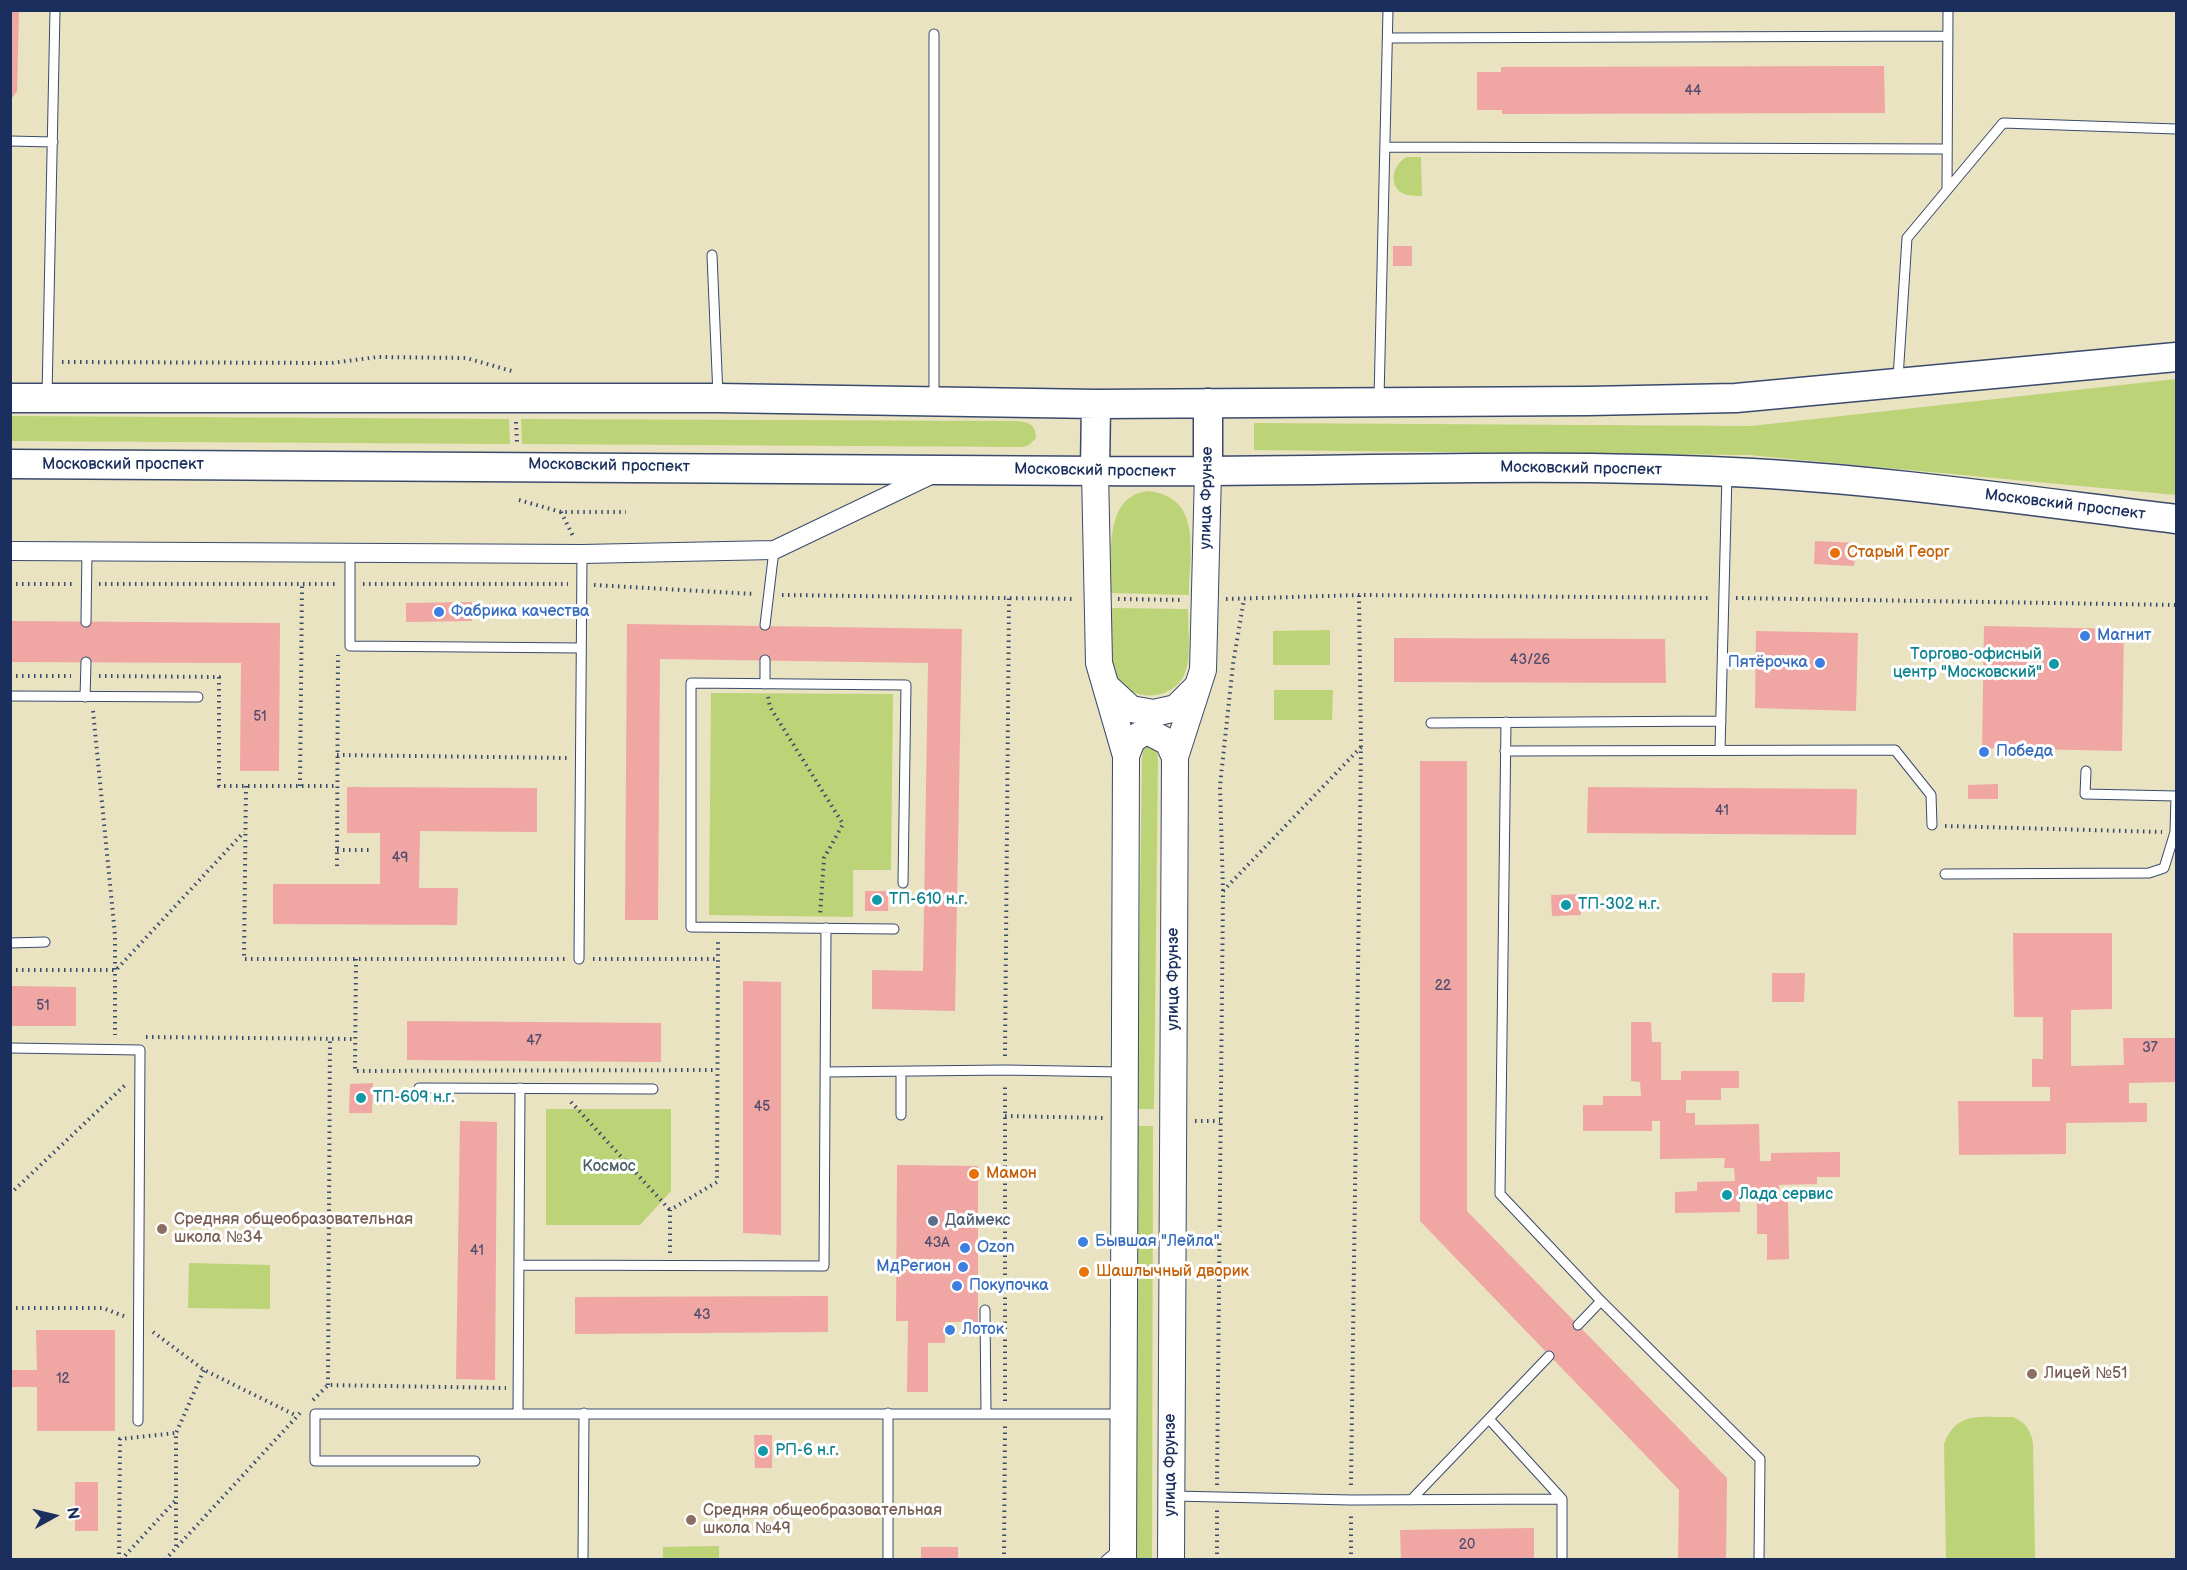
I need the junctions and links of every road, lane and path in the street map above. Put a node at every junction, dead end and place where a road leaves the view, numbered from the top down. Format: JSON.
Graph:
{"nodes":[{"id":1,"x":55,"y":10,"type":"edge"},
{"id":2,"x":1388,"y":10,"type":"edge"},
{"id":3,"x":1948,"y":10,"type":"edge"},
{"id":4,"x":934,"y":34,"type":"dead end"},
{"id":5,"x":1948,"y":36,"type":"junction"},
{"id":6,"x":1388,"y":38,"type":"junction"},
{"id":7,"x":2176,"y":129,"type":"edge"},
{"id":8,"x":10,"y":141,"type":"edge"},
{"id":9,"x":53,"y":142,"type":"junction"},
{"id":10,"x":1385,"y":147,"type":"junction"},
{"id":11,"x":1947,"y":149,"type":"junction"},
{"id":12,"x":1947,"y":189,"type":"junction"},
{"id":13,"x":712,"y":255,"type":"dead end"},
{"id":14,"x":2176,"y":357,"type":"edge"},
{"id":15,"x":48,"y":362,"type":"junction"},
{"id":16,"x":515,"y":372,"type":"dead end"},
{"id":17,"x":1898,"y":384,"type":"junction"},
{"id":18,"x":10,"y":398,"type":"edge"},
{"id":19,"x":718,"y":398,"type":"junction"},
{"id":20,"x":47,"y":399,"type":"junction"},
{"id":21,"x":934,"y":400,"type":"junction"},
{"id":22,"x":1379,"y":401,"type":"junction"},
{"id":23,"x":1208,"y":403,"type":"junction"},
{"id":24,"x":1096,"y":404,"type":"junction"},
{"id":25,"x":516,"y":419,"type":"dead end"},
{"id":26,"x":517,"y":442,"type":"dead end"},
{"id":27,"x":10,"y":464,"type":"edge"},
{"id":28,"x":943,"y":470,"type":"junction"},
{"id":29,"x":1095,"y":471,"type":"junction"},
{"id":30,"x":1208,"y":472,"type":"junction"},
{"id":31,"x":1727,"y":472,"type":"junction"},
{"id":32,"x":519,"y":500,"type":"dead end"},
{"id":33,"x":626,"y":512,"type":"dead end"},
{"id":34,"x":2176,"y":519,"type":"edge"},
{"id":35,"x":774,"y":550,"type":"junction"},
{"id":36,"x":10,"y":551,"type":"edge"},
{"id":37,"x":87,"y":551,"type":"junction"},
{"id":38,"x":350,"y":552,"type":"junction"},
{"id":39,"x":582,"y":554,"type":"junction"},
{"id":40,"x":10,"y":584,"type":"edge"},
{"id":41,"x":86,"y":584,"type":"junction"},
{"id":42,"x":302,"y":584,"type":"junction"},
{"id":43,"x":350,"y":584,"type":"junction"},
{"id":44,"x":581,"y":584,"type":"junction"},
{"id":45,"x":769,"y":595,"type":"junction"},
{"id":46,"x":338,"y":596,"type":"dead end"},
{"id":47,"x":1009,"y":598,"type":"dead end"},
{"id":48,"x":1724,"y":598,"type":"junction"},
{"id":49,"x":1244,"y":599,"type":"dead end"},
{"id":50,"x":2176,"y":604,"type":"edge"},
{"id":51,"x":86,"y":622,"type":"dead end"},
{"id":52,"x":765,"y":626,"type":"dead end"},
{"id":53,"x":581,"y":648,"type":"junction"},
{"id":54,"x":338,"y":653,"type":"dead end"},
{"id":55,"x":765,"y":660,"type":"dead end"},
{"id":56,"x":86,"y":662,"type":"dead end"},
{"id":57,"x":765,"y":684,"type":"junction"},
{"id":58,"x":1105,"y":686,"type":"junction"},
{"id":59,"x":1197,"y":687,"type":"junction"},
{"id":60,"x":10,"y":696,"type":"edge"},
{"id":61,"x":89,"y":697,"type":"junction"},
{"id":62,"x":198,"y":697,"type":"dead end"},
{"id":63,"x":1721,"y":721,"type":"junction"},
{"id":64,"x":1506,"y":722,"type":"junction"},
{"id":65,"x":1431,"y":723,"type":"dead end"},
{"id":66,"x":1361,"y":747,"type":"junction"},
{"id":67,"x":1720,"y":750,"type":"junction"},
{"id":68,"x":1505,"y":751,"type":"junction"},
{"id":69,"x":337,"y":755,"type":"junction"},
{"id":70,"x":1126,"y":756,"type":"junction"},
{"id":71,"x":1175,"y":757,"type":"junction"},
{"id":72,"x":580,"y":758,"type":"junction"},
{"id":73,"x":2086,"y":771,"type":"dead end"},
{"id":74,"x":219,"y":786,"type":"dead end"},
{"id":75,"x":246,"y":786,"type":"junction"},
{"id":76,"x":300,"y":786,"type":"junction"},
{"id":77,"x":337,"y":786,"type":"junction"},
{"id":78,"x":2176,"y":796,"type":"edge"},
{"id":79,"x":1932,"y":825,"type":"joint"},
{"id":80,"x":245,"y":832,"type":"junction"},
{"id":81,"x":2175,"y":832,"type":"edge"},
{"id":82,"x":337,"y":850,"type":"junction"},
{"id":83,"x":372,"y":850,"type":"dead end"},
{"id":84,"x":337,"y":866,"type":"dead end"},
{"id":85,"x":1945,"y":874,"type":"dead end"},
{"id":86,"x":903,"y":884,"type":"dead end"},
{"id":87,"x":1223,"y":891,"type":"junction"},
{"id":88,"x":718,"y":927,"type":"junction"},
{"id":89,"x":823,"y":928,"type":"junction"},
{"id":90,"x":894,"y":929,"type":"dead end"},
{"id":91,"x":45,"y":942,"type":"dead end"},
{"id":92,"x":10,"y":943,"type":"edge"},
{"id":93,"x":356,"y":959,"type":"junction"},
{"id":94,"x":579,"y":959,"type":"junction"},
{"id":95,"x":718,"y":959,"type":"junction"},
{"id":96,"x":10,"y":970,"type":"edge"},
{"id":97,"x":116,"y":970,"type":"junction"},
{"id":98,"x":124,"y":1037,"type":"dead end"},
{"id":99,"x":143,"y":1037,"type":"dead end"},
{"id":100,"x":152,"y":1037,"type":"junction"},
{"id":101,"x":330,"y":1038,"type":"junction"},
{"id":102,"x":356,"y":1039,"type":"junction"},
{"id":103,"x":10,"y":1048,"type":"edge"},
{"id":104,"x":140,"y":1070,"type":"junction"},
{"id":105,"x":565,"y":1070,"type":"junction"},
{"id":106,"x":717,"y":1070,"type":"junction"},
{"id":107,"x":508,"y":1071,"type":"junction"},
{"id":108,"x":825,"y":1072,"type":"junction"},
{"id":109,"x":901,"y":1072,"type":"junction"},
{"id":110,"x":1125,"y":1072,"type":"junction"},
{"id":111,"x":419,"y":1088,"type":"dead end"},
{"id":112,"x":508,"y":1088,"type":"junction"},
{"id":113,"x":519,"y":1088,"type":"junction"},
{"id":114,"x":566,"y":1088,"type":"junction"},
{"id":115,"x":653,"y":1089,"type":"dead end"},
{"id":116,"x":900,"y":1115,"type":"dead end"},
{"id":117,"x":10,"y":1194,"type":"edge"},
{"id":118,"x":670,"y":1210,"type":"junction"},
{"id":119,"x":519,"y":1265,"type":"junction"},
{"id":120,"x":670,"y":1266,"type":"junction"},
{"id":121,"x":1602,"y":1301,"type":"junction"},
{"id":122,"x":10,"y":1308,"type":"edge"},
{"id":123,"x":985,"y":1310,"type":"dead end"},
{"id":124,"x":139,"y":1322,"type":"junction"},
{"id":125,"x":1578,"y":1326,"type":"dead end"},
{"id":126,"x":1549,"y":1356,"type":"dead end"},
{"id":127,"x":204,"y":1370,"type":"junction"},
{"id":128,"x":328,"y":1385,"type":"junction"},
{"id":129,"x":508,"y":1388,"type":"dead end"},
{"id":130,"x":312,"y":1401,"type":"dead end"},
{"id":131,"x":305,"y":1408,"type":"dead end"},
{"id":132,"x":518,"y":1413,"type":"junction"},
{"id":133,"x":584,"y":1413,"type":"junction"},
{"id":134,"x":888,"y":1413,"type":"junction"},
{"id":135,"x":986,"y":1413,"type":"junction"},
{"id":136,"x":1123,"y":1414,"type":"junction"},
{"id":137,"x":297,"y":1416,"type":"junction"},
{"id":138,"x":1489,"y":1419,"type":"junction"},
{"id":139,"x":138,"y":1421,"type":"dead end"},
{"id":140,"x":176,"y":1433,"type":"junction"},
{"id":141,"x":475,"y":1461,"type":"dead end"},
{"id":142,"x":1171,"y":1496,"type":"junction"},
{"id":143,"x":1217,"y":1497,"type":"junction"},
{"id":144,"x":176,"y":1500,"type":"junction"},
{"id":145,"x":1351,"y":1500,"type":"junction"},
{"id":146,"x":1411,"y":1500,"type":"junction"},
{"id":147,"x":1562,"y":1500,"type":"junction"},
{"id":148,"x":176,"y":1547,"type":"junction"},
{"id":149,"x":1117,"y":1555,"type":"edge"},
{"id":150,"x":120,"y":1560,"type":"edge"},
{"id":151,"x":165,"y":1560,"type":"edge"},
{"id":152,"x":583,"y":1560,"type":"edge"},
{"id":153,"x":888,"y":1560,"type":"edge"},
{"id":154,"x":1171,"y":1560,"type":"edge"},
{"id":155,"x":1217,"y":1560,"type":"edge"},
{"id":156,"x":1351,"y":1560,"type":"edge"},
{"id":157,"x":1562,"y":1560,"type":"edge"},
{"id":158,"x":1759,"y":1560,"type":"edge"}],
"edges":[{"from":1,"to":9,"type":"lane"},
{"from":2,"to":6,"type":"lane"},
{"from":3,"to":5,"type":"lane"},
{"from":4,"to":21,"type":"lane"},
{"from":5,"to":6,"type":"lane"},
{"from":5,"to":11,"type":"lane"},
{"from":6,"to":10,"type":"lane"},
{"from":7,"to":12,"type":"lane"},
{"from":8,"to":9,"type":"lane"},
{"from":9,"to":15,"type":"lane"},
{"from":10,"to":11,"type":"lane"},
{"from":10,"to":22,"type":"lane"},
{"from":11,"to":12,"type":"lane"},
{"from":12,"to":17,"type":"lane"},
{"from":13,"to":19,"type":"lane"},
{"from":14,"to":17,"type":"main road"},
{"from":15,"to":16,"type":"path"},
{"from":15,"to":20,"type":"lane"},
{"from":17,"to":22,"type":"main road"},
{"from":18,"to":20,"type":"main road"},
{"from":19,"to":20,"type":"main road"},
{"from":19,"to":21,"type":"main road"},
{"from":21,"to":24,"type":"main road"},
{"from":22,"to":23,"type":"main road"},
{"from":23,"to":24,"type":"main road"},
{"from":23,"to":30,"type":"main road","name":"улица Фрунзе"},
{"from":24,"to":29,"type":"main road"},
{"from":25,"to":26,"type":"path"},
{"from":27,"to":28,"type":"main road","name":"Московский проспект"},
{"from":28,"to":29,"type":"main road","name":"Московский проспект"},
{"from":28,"to":35,"type":"street"},
{"from":29,"to":30,"type":"main road","name":"Московский проспект"},
{"from":29,"to":58,"type":"main road"},
{"from":30,"to":31,"type":"main road","name":"Московский проспект"},
{"from":30,"to":59,"type":"main road","name":"улица Фрунзе"},
{"from":31,"to":34,"type":"main road","name":"Московский проспект"},
{"from":31,"to":48,"type":"lane"},
{"from":32,"to":33,"type":"path"},
{"from":35,"to":39,"type":"street"},
{"from":35,"to":45,"type":"lane"},
{"from":36,"to":37,"type":"street"},
{"from":37,"to":38,"type":"street"},
{"from":37,"to":41,"type":"lane"},
{"from":38,"to":39,"type":"street"},
{"from":38,"to":43,"type":"lane"},
{"from":39,"to":44,"type":"lane"},
{"from":40,"to":41,"type":"path"},
{"from":41,"to":42,"type":"path"},
{"from":41,"to":51,"type":"lane"},
{"from":42,"to":46,"type":"path"},
{"from":42,"to":76,"type":"path"},
{"from":43,"to":44,"type":"path"},
{"from":43,"to":53,"type":"lane"},
{"from":44,"to":45,"type":"path"},
{"from":44,"to":53,"type":"lane"},
{"from":45,"to":47,"type":"path"},
{"from":45,"to":52,"type":"lane"},
{"from":48,"to":50,"type":"path"},
{"from":48,"to":63,"type":"lane"},
{"from":48,"to":66,"type":"path"},
{"from":49,"to":87,"type":"path"},
{"from":53,"to":72,"type":"lane"},
{"from":54,"to":69,"type":"path"},
{"from":55,"to":57,"type":"lane"},
{"from":56,"to":61,"type":"lane"},
{"from":57,"to":86,"type":"lane"},
{"from":57,"to":88,"type":"lane"},
{"from":57,"to":89,"type":"path"},
{"from":58,"to":59,"type":"main road"},
{"from":58,"to":70,"type":"main road"},
{"from":59,"to":71,"type":"main road","name":"улица Фрунзе"},
{"from":60,"to":61,"type":"lane"},
{"from":61,"to":62,"type":"lane"},
{"from":61,"to":97,"type":"path"},
{"from":63,"to":64,"type":"lane"},
{"from":63,"to":67,"type":"lane"},
{"from":64,"to":65,"type":"lane"},
{"from":64,"to":68,"type":"lane"},
{"from":66,"to":87,"type":"path"},
{"from":66,"to":145,"type":"path"},
{"from":67,"to":68,"type":"lane"},
{"from":67,"to":79,"type":"lane"},
{"from":68,"to":121,"type":"lane"},
{"from":69,"to":72,"type":"path"},
{"from":69,"to":77,"type":"path"},
{"from":70,"to":71,"type":"main road"},
{"from":70,"to":110,"type":"main road"},
{"from":71,"to":142,"type":"main road","name":"улица Фрунзе"},
{"from":72,"to":94,"type":"lane"},
{"from":73,"to":78,"type":"lane"},
{"from":74,"to":75,"type":"path"},
{"from":75,"to":76,"type":"path"},
{"from":75,"to":80,"type":"path"},
{"from":76,"to":77,"type":"path"},
{"from":77,"to":82,"type":"path"},
{"from":78,"to":81,"type":"lane"},
{"from":79,"to":81,"type":"path"},
{"from":80,"to":93,"type":"path"},
{"from":80,"to":97,"type":"path"},
{"from":81,"to":85,"type":"lane"},
{"from":82,"to":83,"type":"path"},
{"from":82,"to":84,"type":"path"},
{"from":87,"to":143,"type":"path"},
{"from":88,"to":89,"type":"lane"},
{"from":88,"to":95,"type":"path"},
{"from":89,"to":90,"type":"lane"},
{"from":89,"to":108,"type":"lane"},
{"from":91,"to":92,"type":"lane"},
{"from":93,"to":94,"type":"path"},
{"from":93,"to":102,"type":"path"},
{"from":94,"to":95,"type":"path"},
{"from":95,"to":106,"type":"path"},
{"from":96,"to":97,"type":"path"},
{"from":97,"to":98,"type":"path"},
{"from":99,"to":100,"type":"path"},
{"from":100,"to":101,"type":"path"},
{"from":100,"to":104,"type":"path"},
{"from":101,"to":102,"type":"path"},
{"from":101,"to":128,"type":"path"},
{"from":102,"to":107,"type":"path"},
{"from":103,"to":104,"type":"lane"},
{"from":104,"to":117,"type":"path"},
{"from":104,"to":124,"type":"lane"},
{"from":105,"to":106,"type":"path"},
{"from":105,"to":107,"type":"path"},
{"from":105,"to":114,"type":"path"},
{"from":106,"to":118,"type":"path"},
{"from":107,"to":112,"type":"path"},
{"from":108,"to":109,"type":"lane"},
{"from":108,"to":120,"type":"lane"},
{"from":109,"to":110,"type":"lane"},
{"from":109,"to":116,"type":"lane"},
{"from":110,"to":136,"type":"main road"},
{"from":111,"to":112,"type":"lane"},
{"from":112,"to":113,"type":"lane"},
{"from":113,"to":114,"type":"lane"},
{"from":113,"to":119,"type":"lane"},
{"from":114,"to":115,"type":"lane"},
{"from":114,"to":118,"type":"path"},
{"from":118,"to":120,"type":"path"},
{"from":119,"to":120,"type":"lane"},
{"from":119,"to":132,"type":"lane"},
{"from":121,"to":125,"type":"lane"},
{"from":121,"to":158,"type":"lane"},
{"from":122,"to":124,"type":"path"},
{"from":123,"to":135,"type":"lane"},
{"from":124,"to":127,"type":"path"},
{"from":124,"to":139,"type":"lane"},
{"from":126,"to":138,"type":"lane"},
{"from":127,"to":137,"type":"path"},
{"from":127,"to":140,"type":"path"},
{"from":128,"to":129,"type":"path"},
{"from":128,"to":130,"type":"path"},
{"from":131,"to":137,"type":"path"},
{"from":132,"to":133,"type":"lane"},
{"from":132,"to":141,"type":"lane"},
{"from":133,"to":134,"type":"lane"},
{"from":133,"to":152,"type":"lane"},
{"from":134,"to":135,"type":"lane"},
{"from":134,"to":153,"type":"lane"},
{"from":135,"to":136,"type":"lane"},
{"from":136,"to":149,"type":"main road"},
{"from":137,"to":148,"type":"path"},
{"from":138,"to":146,"type":"lane"},
{"from":138,"to":147,"type":"lane"},
{"from":140,"to":144,"type":"path"},
{"from":140,"to":150,"type":"path"},
{"from":142,"to":143,"type":"lane"},
{"from":142,"to":154,"type":"main road","name":"улица Фрунзе"},
{"from":143,"to":145,"type":"lane"},
{"from":143,"to":155,"type":"path"},
{"from":144,"to":148,"type":"path"},
{"from":144,"to":150,"type":"path"},
{"from":145,"to":146,"type":"lane"},
{"from":145,"to":156,"type":"path"},
{"from":146,"to":147,"type":"lane"},
{"from":147,"to":157,"type":"lane"},
{"from":148,"to":151,"type":"path"}]}
